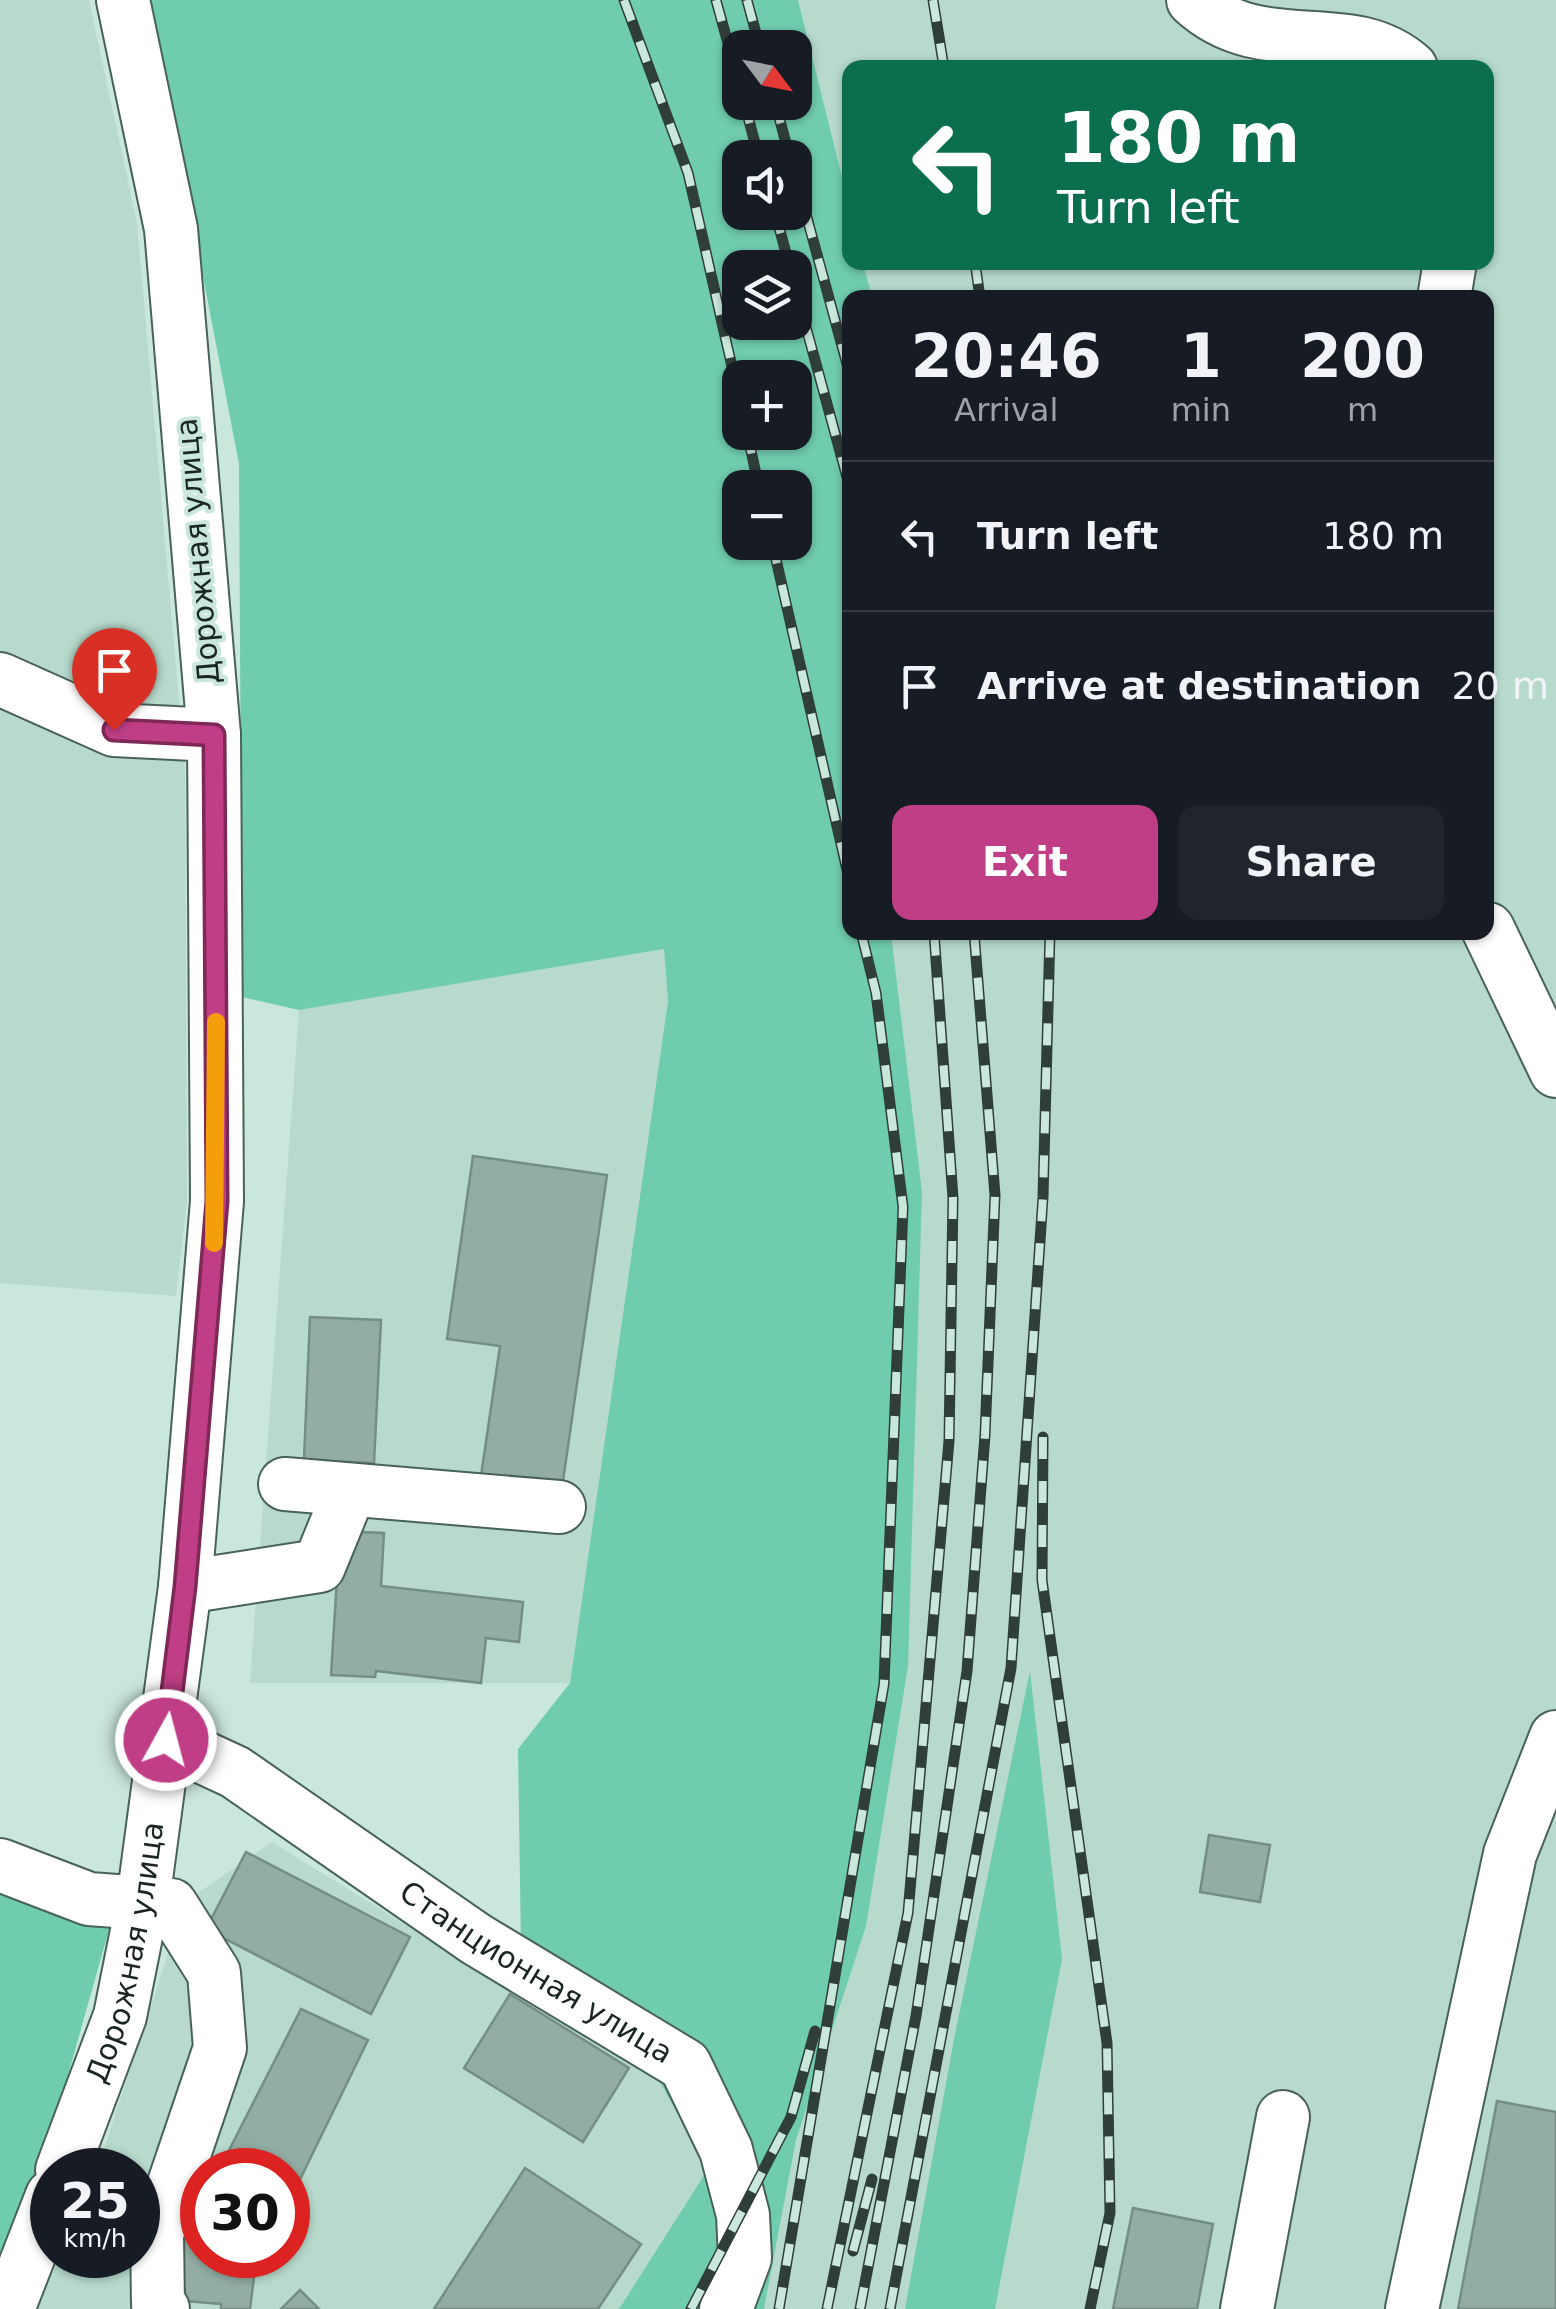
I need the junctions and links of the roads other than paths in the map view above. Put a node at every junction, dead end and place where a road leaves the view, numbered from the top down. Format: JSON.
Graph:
{"nodes":[{"id":1,"x":123,"y":0,"type":"edge"},
{"id":2,"x":1193,"y":0,"type":"edge"},
{"id":3,"x":1402,"y":60,"type":"edge"},
{"id":4,"x":0,"y":679,"type":"edge"},
{"id":5,"x":214,"y":735,"type":"junction"},
{"id":6,"x":1494,"y":940,"type":"edge"},
{"id":7,"x":1556,"y":1071,"type":"edge"},
{"id":8,"x":285,"y":1484,"type":"dead end"},
{"id":9,"x":350,"y":1490,"type":"junction"},
{"id":10,"x":559,"y":1507,"type":"dead end"},
{"id":11,"x":185,"y":1587,"type":"junction"},
{"id":12,"x":1556,"y":1737,"type":"edge"},
{"id":13,"x":166,"y":1740,"type":"junction"},
{"id":14,"x":0,"y":1864,"type":"edge"},
{"id":15,"x":143,"y":1901,"type":"junction"},
{"id":16,"x":1284,"y":2117,"type":"dead end"},
{"id":17,"x":70,"y":2148,"type":"edge"},
{"id":18,"x":30,"y":2252,"type":"edge"},
{"id":19,"x":8,"y":2309,"type":"edge"},
{"id":20,"x":163,"y":2309,"type":"edge"},
{"id":21,"x":726,"y":2309,"type":"edge"},
{"id":22,"x":1246,"y":2309,"type":"edge"},
{"id":23,"x":1412,"y":2309,"type":"edge"}],
"edges":[{"from":1,"to":5,"type":"street","name":"Дорожная улица"},
{"from":2,"to":3,"type":"street"},
{"from":4,"to":5,"type":"street"},
{"from":5,"to":11,"type":"street","name":"Дорожная улица"},
{"from":6,"to":7,"type":"street"},
{"from":8,"to":9,"type":"street"},
{"from":9,"to":10,"type":"street"},
{"from":9,"to":11,"type":"street"},
{"from":11,"to":13,"type":"street","name":"Дорожная улица"},
{"from":12,"to":23,"type":"street"},
{"from":13,"to":15,"type":"street","name":"Дорожная улица"},
{"from":13,"to":21,"type":"street","name":"Станционная улица"},
{"from":14,"to":15,"type":"street"},
{"from":15,"to":17,"type":"street","name":"Дорожная улица"},
{"from":15,"to":20,"type":"street"},
{"from":16,"to":22,"type":"street"},
{"from":18,"to":19,"type":"street"}]}
